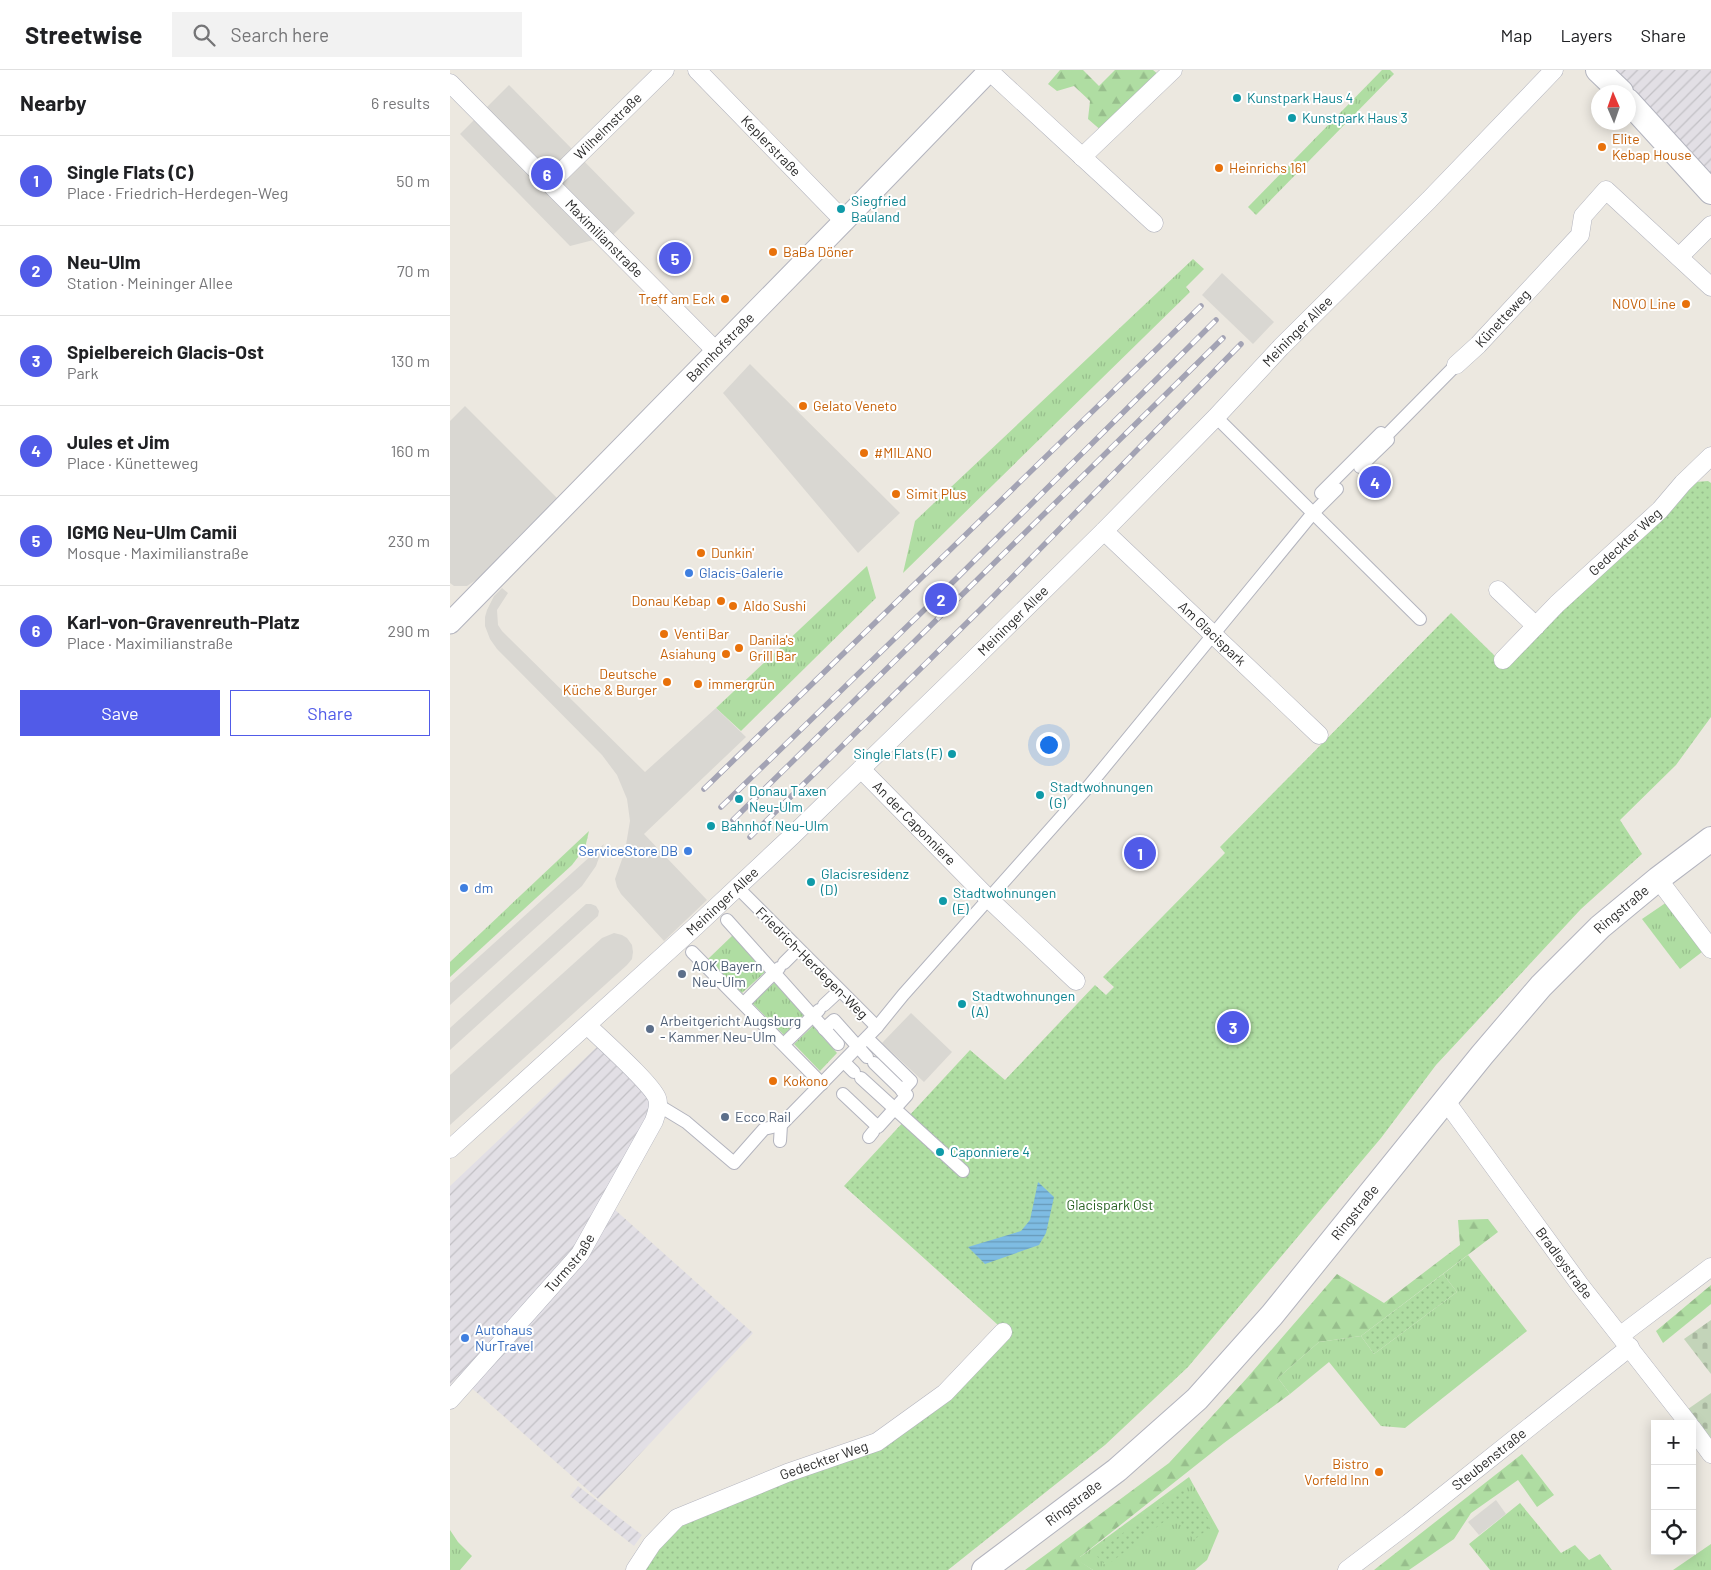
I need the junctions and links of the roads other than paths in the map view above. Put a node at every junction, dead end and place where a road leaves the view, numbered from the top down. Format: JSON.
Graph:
{"nodes":[{"id":1,"x":665,"y":70,"type":"edge"},
{"id":2,"x":697,"y":70,"type":"edge"},
{"id":3,"x":989,"y":70,"type":"edge"},
{"id":4,"x":1173,"y":70,"type":"edge"},
{"id":5,"x":1554,"y":70,"type":"edge"},
{"id":6,"x":1598,"y":70,"type":"edge"},
{"id":7,"x":450,"y":83,"type":"edge"},
{"id":8,"x":1614,"y":85,"type":"edge"},
{"id":9,"x":1636,"y":110,"type":"edge"},
{"id":10,"x":1082,"y":157,"type":"junction"},
{"id":11,"x":550,"y":183,"type":"junction"},
{"id":12,"x":1711,"y":192,"type":"edge"},
{"id":13,"x":844,"y":222,"type":"junction"},
{"id":14,"x":1154,"y":223,"type":"dead end"},
{"id":15,"x":1711,"y":225,"type":"edge"},
{"id":16,"x":1679,"y":257,"type":"junction"},
{"id":17,"x":1711,"y":287,"type":"edge"},
{"id":18,"x":716,"y":352,"type":"junction"},
{"id":19,"x":1456,"y":365,"type":"joint"},
{"id":20,"x":1216,"y":417,"type":"junction"},
{"id":21,"x":1385,"y":436,"type":"junction"},
{"id":22,"x":1711,"y":456,"type":"edge"},
{"id":23,"x":1347,"y":479,"type":"dead end"},
{"id":24,"x":1336,"y":489,"type":"dead end"},
{"id":25,"x":1310,"y":510,"type":"junction"},
{"id":26,"x":1104,"y":531,"type":"junction"},
{"id":27,"x":1498,"y":590,"type":"dead end"},
{"id":28,"x":452,"y":615,"type":"edge"},
{"id":29,"x":1420,"y":619,"type":"dead end"},
{"id":30,"x":1536,"y":626,"type":"junction"},
{"id":31,"x":1213,"y":635,"type":"junction"},
{"id":32,"x":1503,"y":660,"type":"dead end"},
{"id":33,"x":1319,"y":735,"type":"dead end"},
{"id":34,"x":861,"y":770,"type":"junction"},
{"id":35,"x":1711,"y":839,"type":"edge"},
{"id":36,"x":1658,"y":879,"type":"junction"},
{"id":37,"x":737,"y":887,"type":"junction"},
{"id":38,"x":989,"y":899,"type":"junction"},
{"id":39,"x":727,"y":920,"type":"dead end"},
{"id":40,"x":798,"y":949,"type":"junction"},
{"id":41,"x":1711,"y":949,"type":"edge"},
{"id":42,"x":692,"y":952,"type":"dead end"},
{"id":43,"x":779,"y":968,"type":"junction"},
{"id":44,"x":1076,"y":981,"type":"dead end"},
{"id":45,"x":839,"y":991,"type":"junction"},
{"id":46,"x":747,"y":1000,"type":"dead end"},
{"id":47,"x":819,"y":1011,"type":"junction"},
{"id":48,"x":587,"y":1025,"type":"junction"},
{"id":49,"x":878,"y":1027,"type":"junction"},
{"id":50,"x":824,"y":1030,"type":"junction"},
{"id":51,"x":788,"y":1040,"type":"dead end"},
{"id":52,"x":851,"y":1050,"type":"junction"},
{"id":53,"x":824,"y":1081,"type":"junction"},
{"id":54,"x":902,"y":1090,"type":"junction"},
{"id":55,"x":1445,"y":1100,"type":"junction"},
{"id":56,"x":658,"y":1105,"type":"junction"},
{"id":57,"x":895,"y":1109,"type":"junction"},
{"id":58,"x":781,"y":1125,"type":"junction"},
{"id":59,"x":780,"y":1140,"type":"dead end"},
{"id":60,"x":450,"y":1149,"type":"edge"},
{"id":61,"x":963,"y":1171,"type":"dead end"},
{"id":62,"x":1711,"y":1268,"type":"edge"},
{"id":63,"x":1003,"y":1332,"type":"dead end"},
{"id":64,"x":1626,"y":1341,"type":"junction"},
{"id":65,"x":450,"y":1400,"type":"edge"},
{"id":66,"x":1686,"y":1420,"type":"edge"},
{"id":67,"x":1696,"y":1433,"type":"edge"},
{"id":68,"x":1711,"y":1454,"type":"edge"},
{"id":69,"x":635,"y":1570,"type":"edge"},
{"id":70,"x":984,"y":1570,"type":"edge"},
{"id":71,"x":1347,"y":1570,"type":"edge"}],
"edges":[{"from":1,"to":11,"type":"street","name":"Wilhelmstraße"},
{"from":2,"to":13,"type":"street","name":"Keplerstraße"},
{"from":3,"to":10,"type":"street"},
{"from":3,"to":13,"type":"street","name":"Bahnhofstraße"},
{"from":4,"to":10,"type":"street"},
{"from":5,"to":20,"type":"street","name":"Meininger Allee"},
{"from":6,"to":8,"type":"main road"},
{"from":7,"to":11,"type":"street","name":"Maximilianstraße"},
{"from":9,"to":12,"type":"main road"},
{"from":10,"to":14,"type":"street"},
{"from":11,"to":18,"type":"street","name":"Maximilianstraße"},
{"from":13,"to":18,"type":"street","name":"Bahnhofstraße"},
{"from":15,"to":16,"type":"street"},
{"from":16,"to":17,"type":"street"},
{"from":16,"to":19,"type":"street","name":"Künetteweg"},
{"from":18,"to":28,"type":"street","name":"Bahnhofstraße"},
{"from":19,"to":21,"type":"street","name":"Künetteweg"},
{"from":20,"to":25,"type":"street"},
{"from":20,"to":26,"type":"street","name":"Meininger Allee"},
{"from":21,"to":23,"type":"street","name":"Künetteweg"},
{"from":21,"to":25,"type":"street","name":"Künetteweg"},
{"from":22,"to":30,"type":"street","name":"Gedeckter Weg"},
{"from":24,"to":25,"type":"street"},
{"from":25,"to":29,"type":"street"},
{"from":25,"to":31,"type":"street","name":"Friedrich-Herdegen-Weg"},
{"from":26,"to":31,"type":"street","name":"Am Glacispark"},
{"from":26,"to":34,"type":"street","name":"Meininger Allee"},
{"from":27,"to":30,"type":"street"},
{"from":30,"to":32,"type":"street","name":"Gedeckter Weg"},
{"from":31,"to":33,"type":"street","name":"Am Glacispark"},
{"from":31,"to":38,"type":"street","name":"Friedrich-Herdegen-Weg"},
{"from":34,"to":37,"type":"street","name":"Meininger Allee"},
{"from":34,"to":38,"type":"street","name":"An der Caponniere"},
{"from":35,"to":36,"type":"main road","name":"Ringstraße"},
{"from":36,"to":41,"type":"street"},
{"from":36,"to":55,"type":"main road","name":"Ringstraße"},
{"from":37,"to":40,"type":"street","name":"Friedrich-Herdegen-Weg"},
{"from":37,"to":48,"type":"street","name":"Meininger Allee"},
{"from":38,"to":44,"type":"street","name":"An der Caponniere"},
{"from":38,"to":49,"type":"street","name":"Friedrich-Herdegen-Weg"},
{"from":39,"to":43,"type":"street"},
{"from":40,"to":43,"type":"street"},
{"from":40,"to":45,"type":"street","name":"Friedrich-Herdegen-Weg"},
{"from":42,"to":53,"type":"street"},
{"from":43,"to":46,"type":"street"},
{"from":43,"to":47,"type":"street"},
{"from":45,"to":47,"type":"street"},
{"from":45,"to":49,"type":"street","name":"Friedrich-Herdegen-Weg"},
{"from":47,"to":50,"type":"street"},
{"from":47,"to":51,"type":"street"},
{"from":48,"to":56,"type":"street"},
{"from":48,"to":60,"type":"street","name":"Meininger Allee"},
{"from":49,"to":52,"type":"street"},
{"from":50,"to":52,"type":"street"},
{"from":50,"to":52,"type":"street"},
{"from":52,"to":53,"type":"street"},
{"from":52,"to":54,"type":"street"},
{"from":52,"to":54,"type":"street"},
{"from":52,"to":57,"type":"street"},
{"from":53,"to":57,"type":"street"},
{"from":53,"to":58,"type":"street"},
{"from":54,"to":57,"type":"street"},
{"from":55,"to":64,"type":"street","name":"Bradleystraße"},
{"from":55,"to":70,"type":"main road","name":"Ringstraße"},
{"from":56,"to":58,"type":"street"},
{"from":56,"to":65,"type":"street","name":"Turmstraße"},
{"from":57,"to":61,"type":"street"},
{"from":58,"to":59,"type":"street"},
{"from":62,"to":64,"type":"street","name":"Steubenstraße"},
{"from":63,"to":69,"type":"street","name":"Gedeckter Weg"},
{"from":64,"to":66,"type":"street","name":"Bradleystraße"},
{"from":64,"to":71,"type":"street","name":"Steubenstraße"},
{"from":67,"to":68,"type":"street"}]}
